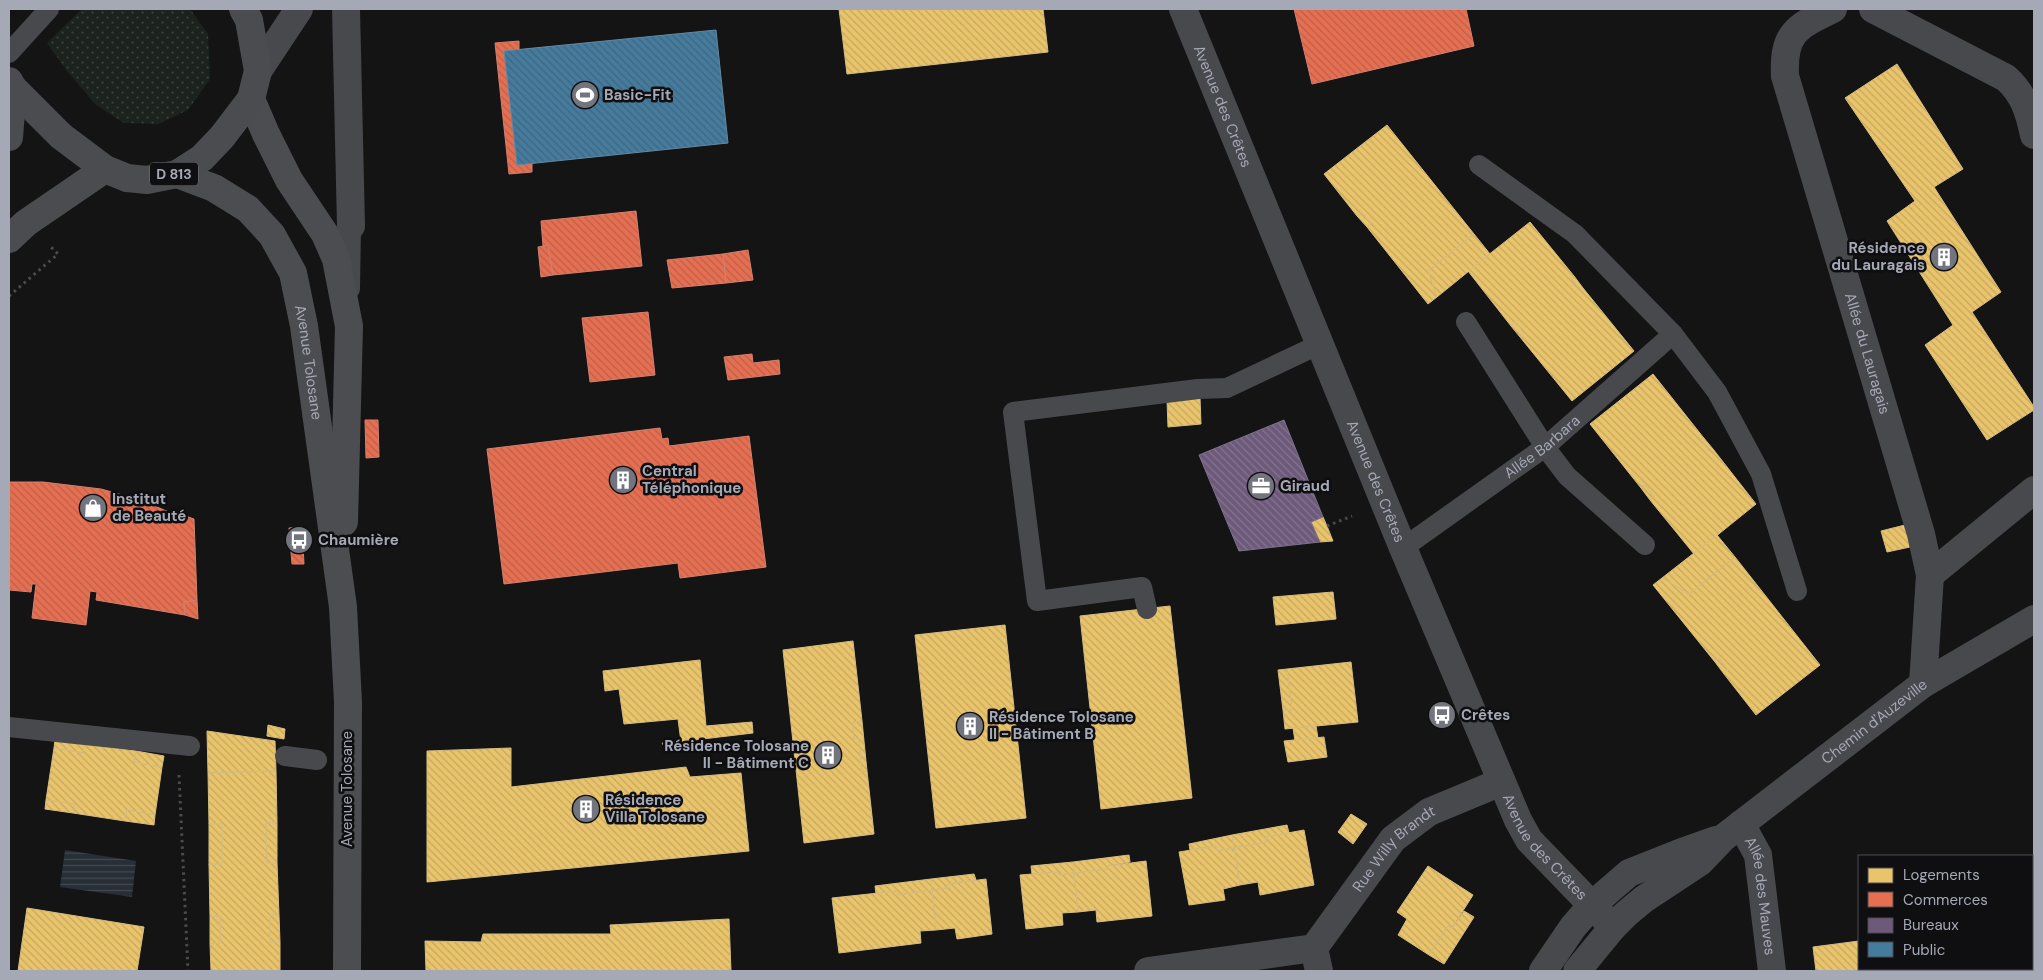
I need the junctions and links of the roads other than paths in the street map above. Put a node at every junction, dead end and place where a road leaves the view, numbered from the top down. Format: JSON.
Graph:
{"nodes":[{"id":1,"x":49,"y":9,"type":"edge"},
{"id":2,"x":243,"y":9,"type":"edge"},
{"id":3,"x":299,"y":9,"type":"edge"},
{"id":4,"x":346,"y":9,"type":"edge"},
{"id":5,"x":1182,"y":9,"type":"edge"},
{"id":6,"x":1833,"y":9,"type":"edge"},
{"id":7,"x":1873,"y":9,"type":"edge"},
{"id":8,"x":9,"y":53,"type":"edge"},
{"id":9,"x":258,"y":72,"type":"junction"},
{"id":10,"x":11,"y":84,"type":"edge"},
{"id":11,"x":251,"y":99,"type":"junction"},
{"id":12,"x":2034,"y":134,"type":"edge"},
{"id":13,"x":9,"y":137,"type":"edge"},
{"id":14,"x":1479,"y":165,"type":"dead end"},
{"id":15,"x":105,"y":169,"type":"junction"},
{"id":16,"x":177,"y":174,"type":"junction"},
{"id":17,"x":351,"y":226,"type":"joint"},
{"id":18,"x":9,"y":239,"type":"edge"},
{"id":19,"x":1466,"y":322,"type":"dead end"},
{"id":20,"x":349,"y":326,"type":"junction"},
{"id":21,"x":1673,"y":334,"type":"junction"},
{"id":22,"x":1320,"y":344,"type":"junction"},
{"id":23,"x":1545,"y":447,"type":"junction"},
{"id":24,"x":2034,"y":490,"type":"edge"},
{"id":25,"x":1645,"y":545,"type":"dead end"},
{"id":26,"x":1403,"y":548,"type":"junction"},
{"id":27,"x":1930,"y":575,"type":"junction"},
{"id":28,"x":1797,"y":590,"type":"dead end"},
{"id":29,"x":342,"y":607,"type":"junction"},
{"id":30,"x":1147,"y":609,"type":"dead end"},
{"id":31,"x":2034,"y":619,"type":"edge"},
{"id":32,"x":1923,"y":684,"type":"junction"},
{"id":33,"x":9,"y":727,"type":"edge"},
{"id":34,"x":184,"y":745,"type":"road end"},
{"id":35,"x":285,"y":756,"type":"dead end"},
{"id":36,"x":317,"y":760,"type":"dead end"},
{"id":37,"x":1501,"y":782,"type":"junction"},
{"id":38,"x":1732,"y":831,"type":"junction"},
{"id":39,"x":1592,"y":905,"type":"junction"},
{"id":40,"x":1613,"y":927,"type":"junction"},
{"id":41,"x":1316,"y":960,"type":"edge"},
{"id":42,"x":347,"y":971,"type":"edge"},
{"id":43,"x":1148,"y":971,"type":"edge"},
{"id":44,"x":1543,"y":971,"type":"edge"},
{"id":45,"x":1576,"y":971,"type":"edge"},
{"id":46,"x":1772,"y":971,"type":"edge"}],
"edges":[{"from":1,"to":8,"type":"lane"},
{"from":2,"to":9,"type":"main road","number":"D 813"},
{"from":3,"to":9,"type":"street"},
{"from":4,"to":17,"type":"street","name":"Avenue Tolosane"},
{"from":5,"to":22,"type":"street","name":"Avenue des Crêtes"},
{"from":6,"to":27,"type":"street","name":"Allée du Lauragais"},
{"from":7,"to":12,"type":"street"},
{"from":9,"to":11,"type":"main road","number":"D 813"},
{"from":10,"to":13,"type":"main road","number":"D 813"},
{"from":10,"to":15,"type":"main road","number":"D 813"},
{"from":11,"to":16,"type":"main road","number":"D 813"},
{"from":11,"to":20,"type":"main road","name":"Avenue Tolosane"},
{"from":14,"to":21,"type":"lane"},
{"from":15,"to":16,"type":"main road","number":"D 813"},
{"from":15,"to":18,"type":"main road"},
{"from":16,"to":29,"type":"main road","name":"Avenue Tolosane"},
{"from":17,"to":20,"type":"lane","name":"Avenue Tolosane"},
{"from":19,"to":23,"type":"lane"},
{"from":20,"to":29,"type":"main road","name":"Avenue Tolosane"},
{"from":21,"to":23,"type":"lane","name":"Allée Barbara"},
{"from":21,"to":28,"type":"lane"},
{"from":22,"to":26,"type":"street","name":"Avenue des Crêtes"},
{"from":22,"to":30,"type":"lane"},
{"from":23,"to":25,"type":"lane"},
{"from":23,"to":26,"type":"lane","name":"Allée Barbara"},
{"from":24,"to":27,"type":"street"},
{"from":26,"to":37,"type":"street","name":"Avenue des Crêtes"},
{"from":27,"to":32,"type":"street","name":"Allée du Lauragais"},
{"from":29,"to":42,"type":"main road","name":"Avenue Tolosane"},
{"from":31,"to":32,"type":"street","name":"Chemin d'Auzeville"},
{"from":32,"to":38,"type":"street","name":"Chemin d'Auzeville"},
{"from":33,"to":34,"type":"lane"},
{"from":35,"to":36,"type":"lane"},
{"from":37,"to":39,"type":"street","name":"Avenue des Crêtes"},
{"from":37,"to":41,"type":"street","name":"Rue Willy Brandt"},
{"from":38,"to":39,"type":"street","name":"Chemin d'Auzeville"},
{"from":38,"to":40,"type":"street","name":"Chemin d'Auzeville"},
{"from":38,"to":46,"type":"street","name":"Allée des Mauves"},
{"from":39,"to":40,"type":"street","name":"Avenue des Crêtes"},
{"from":39,"to":44,"type":"street","name":"Chemin d'Auzeville"},
{"from":40,"to":45,"type":"street","name":"Chemin d'Auzeville"},
{"from":41,"to":43,"type":"street","name":"Rue Willy Brandt"}]}
